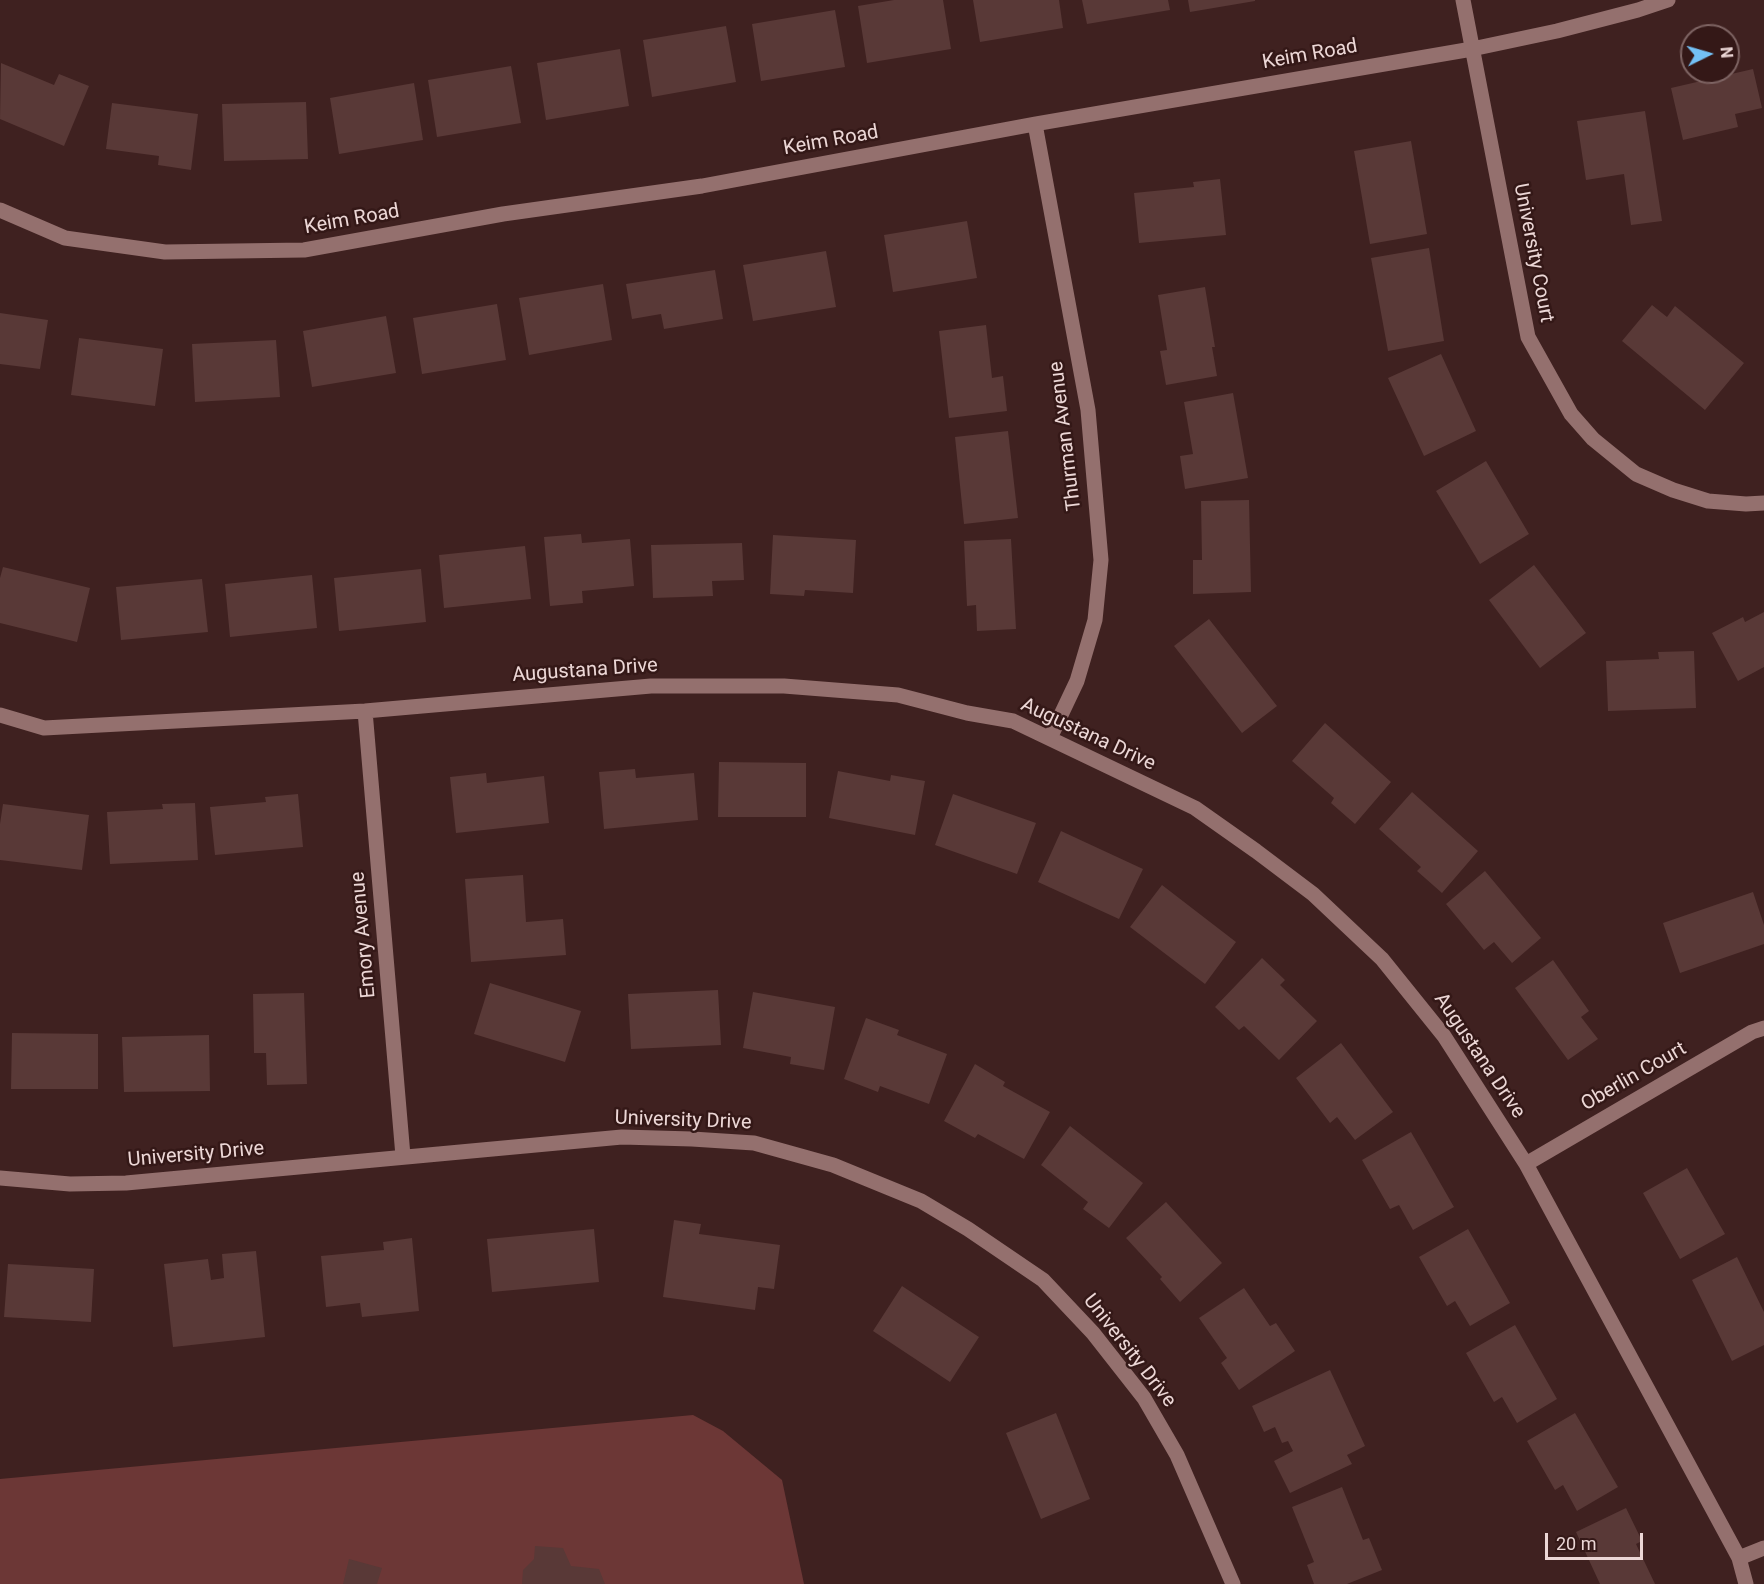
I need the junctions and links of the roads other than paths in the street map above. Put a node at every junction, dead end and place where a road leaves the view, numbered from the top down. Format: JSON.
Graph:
{"nodes":[{"id":1,"x":1463,"y":0,"type":"edge"},
{"id":2,"x":1668,"y":0,"type":"edge"},
{"id":3,"x":1472,"y":50,"type":"junction"},
{"id":4,"x":1035,"y":124,"type":"junction"},
{"id":5,"x":0,"y":210,"type":"edge"},
{"id":6,"x":1764,"y":503,"type":"edge"},
{"id":7,"x":366,"y":711,"type":"junction"},
{"id":8,"x":0,"y":715,"type":"edge"},
{"id":9,"x":1050,"y":738,"type":"junction"},
{"id":10,"x":1764,"y":1028,"type":"edge"},
{"id":11,"x":403,"y":1156,"type":"junction"},
{"id":12,"x":1526,"y":1164,"type":"junction"},
{"id":13,"x":0,"y":1178,"type":"edge"},
{"id":14,"x":1764,"y":1548,"type":"edge"},
{"id":15,"x":1739,"y":1558,"type":"junction"},
{"id":16,"x":1233,"y":1584,"type":"edge"},
{"id":17,"x":1746,"y":1584,"type":"edge"}],
"edges":[{"from":1,"to":3,"type":"street"},
{"from":2,"to":3,"type":"street","name":"Keim Road"},
{"from":3,"to":4,"type":"street","name":"Keim Road"},
{"from":3,"to":6,"type":"street","name":"University Court"},
{"from":4,"to":5,"type":"street","name":"Keim Road"},
{"from":4,"to":9,"type":"street","name":"Thurman Avenue"},
{"from":7,"to":8,"type":"street","name":"Augustana Drive"},
{"from":7,"to":9,"type":"street","name":"Augustana Drive"},
{"from":7,"to":11,"type":"street","name":"Emory Avenue"},
{"from":9,"to":12,"type":"street","name":"Augustana Drive"},
{"from":10,"to":12,"type":"street","name":"Oberlin Court"},
{"from":11,"to":13,"type":"street","name":"University Drive"},
{"from":11,"to":16,"type":"street","name":"University Drive"},
{"from":12,"to":15,"type":"street","name":"Augustana Drive"},
{"from":14,"to":15,"type":"street"},
{"from":15,"to":17,"type":"street","name":"Augustana Drive"}]}
